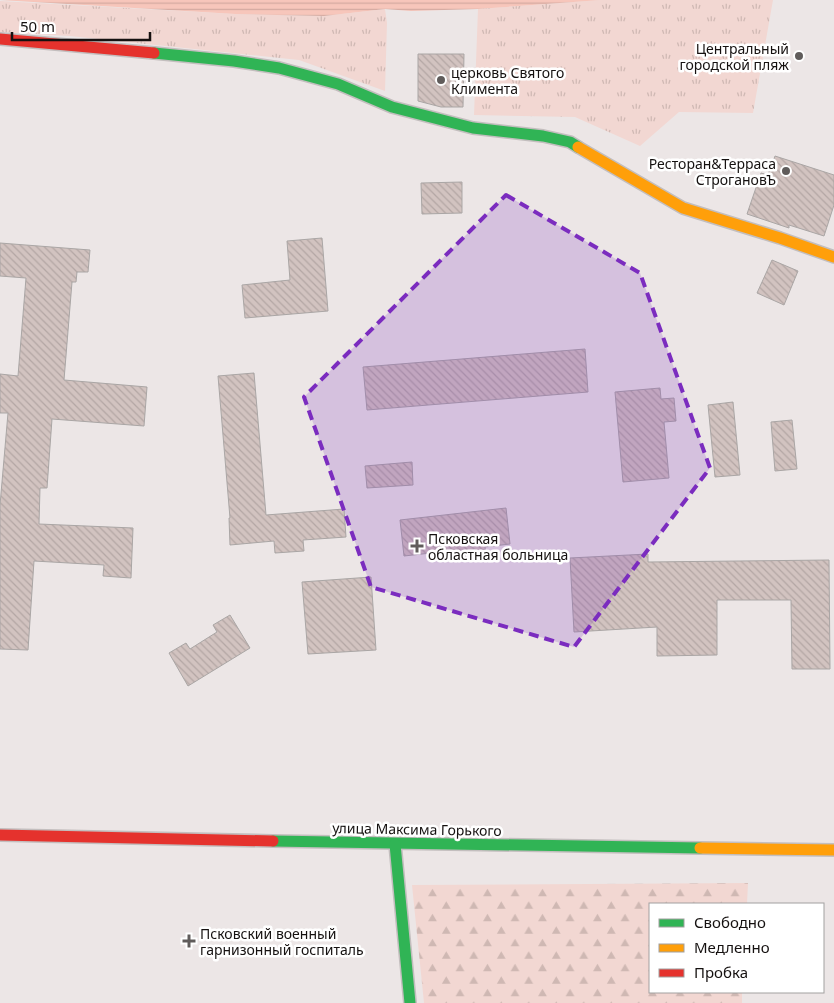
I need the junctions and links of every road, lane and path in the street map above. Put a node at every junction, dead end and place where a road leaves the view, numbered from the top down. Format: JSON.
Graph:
{"nodes":[{"id":1,"x":0,"y":39,"type":"edge"},
{"id":2,"x":834,"y":257,"type":"edge"},
{"id":3,"x":0,"y":835,"type":"edge"},
{"id":4,"x":395,"y":844,"type":"junction"},
{"id":5,"x":834,"y":850,"type":"edge"},
{"id":6,"x":410,"y":1003,"type":"edge"}],
"edges":[{"from":1,"to":2,"type":"street"},
{"from":3,"to":4,"type":"street","name":"улица Максима Горького"},
{"from":4,"to":5,"type":"street","name":"улица Максима Горького"},
{"from":4,"to":6,"type":"street"}]}
